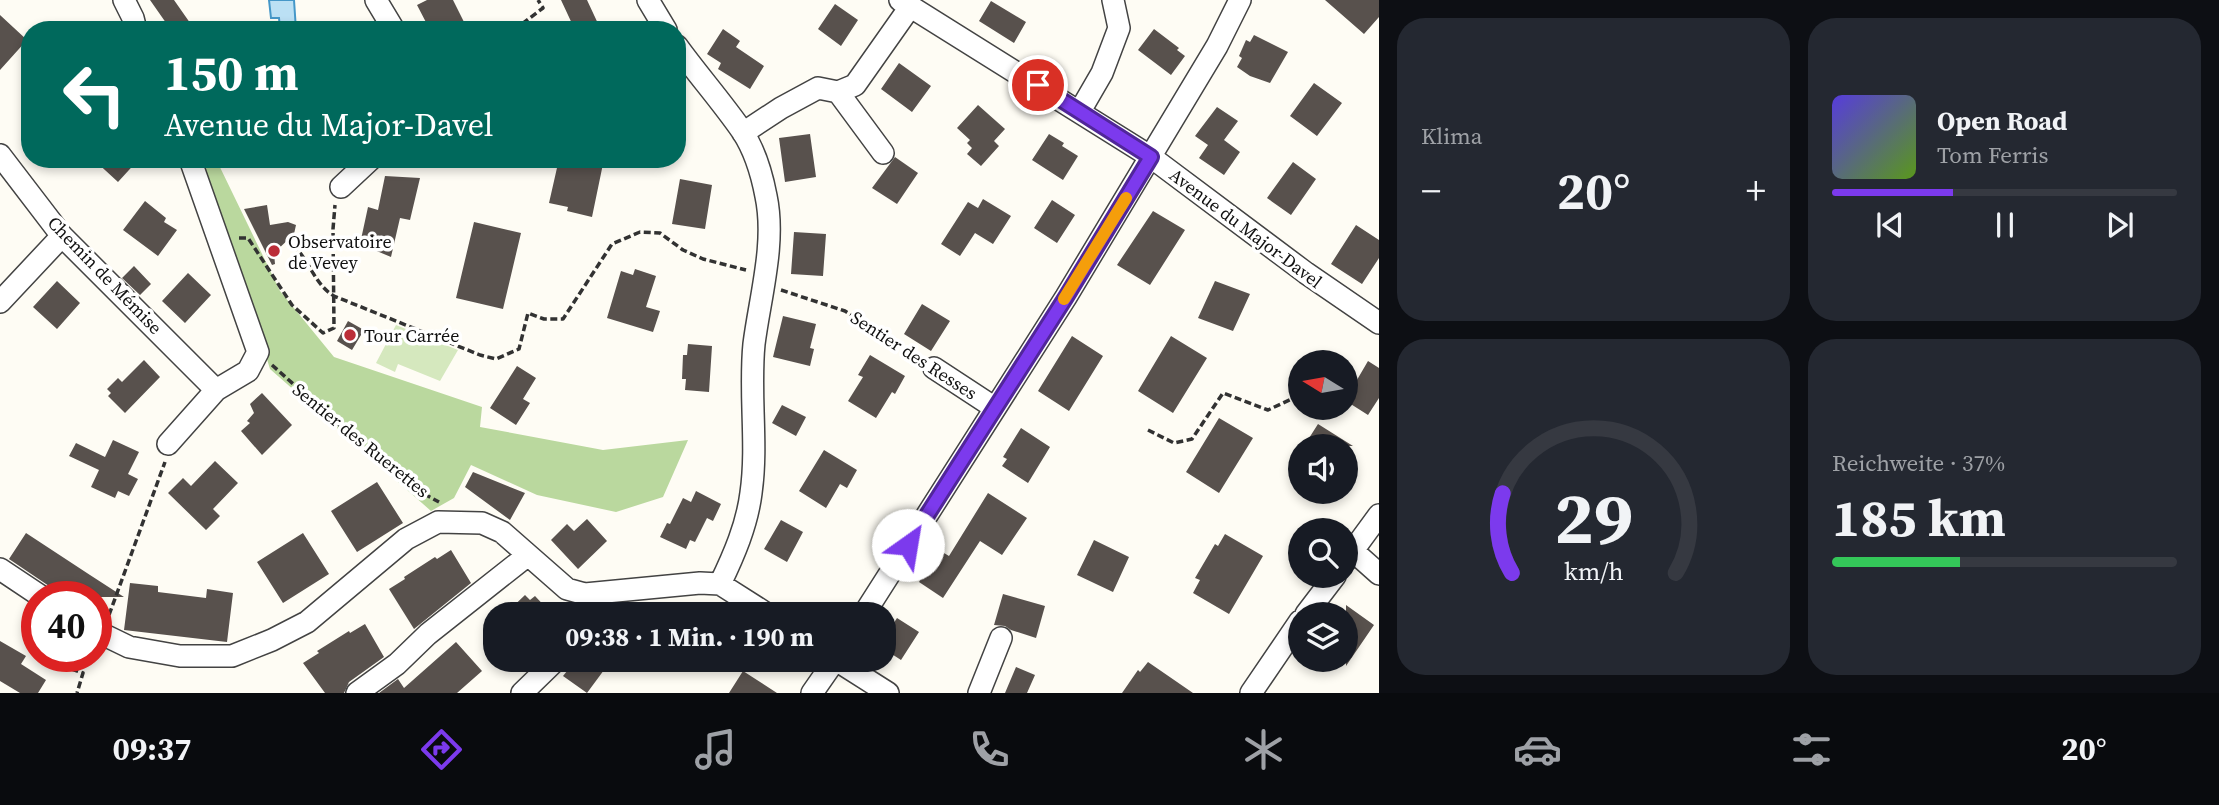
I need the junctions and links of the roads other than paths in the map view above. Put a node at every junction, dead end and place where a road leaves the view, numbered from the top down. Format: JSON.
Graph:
{"nodes":[{"id":1,"x":124,"y":0,"type":"edge"},
{"id":2,"x":376,"y":0,"type":"edge"},
{"id":3,"x":648,"y":0,"type":"edge"},
{"id":4,"x":1112,"y":0,"type":"edge"},
{"id":5,"x":1240,"y":0,"type":"edge"},
{"id":6,"x":905,"y":4,"type":"edge"},
{"id":7,"x":134,"y":21,"type":"edge"},
{"id":8,"x":389,"y":21,"type":"edge"},
{"id":9,"x":661,"y":21,"type":"edge"},
{"id":10,"x":686,"y":58,"type":"edge"},
{"id":11,"x":838,"y":92,"type":"junction"},
{"id":12,"x":1080,"y":111,"type":"junction"},
{"id":13,"x":743,"y":133,"type":"junction"},
{"id":14,"x":883,"y":153,"type":"dead end"},
{"id":15,"x":0,"y":155,"type":"edge"},
{"id":16,"x":1151,"y":157,"type":"junction"},
{"id":17,"x":193,"y":168,"type":"edge"},
{"id":18,"x":361,"y":168,"type":"edge"},
{"id":19,"x":341,"y":187,"type":"road end"},
{"id":20,"x":62,"y":236,"type":"junction"},
{"id":21,"x":0,"y":302,"type":"edge"},
{"id":22,"x":1379,"y":323,"type":"edge"},
{"id":23,"x":934,"y":368,"type":"road end"},
{"id":24,"x":216,"y":390,"type":"junction"},
{"id":25,"x":995,"y":408,"type":"junction"},
{"id":26,"x":168,"y":444,"type":"road end"},
{"id":27,"x":1379,"y":515,"type":"edge"},
{"id":28,"x":1358,"y":543,"type":"edge"},
{"id":29,"x":528,"y":555,"type":"junction"},
{"id":30,"x":1358,"y":561,"type":"edge"},
{"id":31,"x":0,"y":569,"type":"edge"},
{"id":32,"x":1379,"y":574,"type":"edge"},
{"id":33,"x":21,"y":583,"type":"edge"},
{"id":34,"x":720,"y":584,"type":"junction"},
{"id":35,"x":1326,"y":588,"type":"edge"},
{"id":36,"x":748,"y":602,"type":"edge"},
{"id":37,"x":872,"y":602,"type":"edge"},
{"id":38,"x":1315,"y":602,"type":"edge"},
{"id":39,"x":1001,"y":638,"type":"dead end"},
{"id":40,"x":112,"y":639,"type":"edge"},
{"id":41,"x":1288,"y":639,"type":"edge"},
{"id":42,"x":544,"y":672,"type":"edge"},
{"id":43,"x":827,"y":672,"type":"edge"},
{"id":44,"x":854,"y":672,"type":"edge"},
{"id":45,"x":357,"y":693,"type":"edge"},
{"id":46,"x":522,"y":693,"type":"edge"},
{"id":47,"x":812,"y":693,"type":"edge"},
{"id":48,"x":888,"y":693,"type":"edge"},
{"id":49,"x":979,"y":693,"type":"edge"},
{"id":50,"x":1251,"y":693,"type":"edge"}],
"edges":[{"from":1,"to":7,"type":"street"},
{"from":2,"to":8,"type":"street"},
{"from":3,"to":9,"type":"street"},
{"from":4,"to":12,"type":"street"},
{"from":5,"to":16,"type":"street"},
{"from":6,"to":11,"type":"street"},
{"from":6,"to":12,"type":"street","name":"Avenue du Major-Davel"},
{"from":10,"to":13,"type":"street"},
{"from":11,"to":13,"type":"street"},
{"from":11,"to":14,"type":"street"},
{"from":12,"to":16,"type":"street","name":"Avenue du Major-Davel"},
{"from":13,"to":34,"type":"street"},
{"from":15,"to":20,"type":"street","name":"Chemin de Mémise"},
{"from":16,"to":22,"type":"street","name":"Avenue du Major-Davel"},
{"from":16,"to":25,"type":"street"},
{"from":17,"to":24,"type":"street"},
{"from":18,"to":19,"type":"street"},
{"from":20,"to":21,"type":"street"},
{"from":20,"to":24,"type":"street","name":"Chemin de Mémise"},
{"from":23,"to":25,"type":"street","name":"Sentier des Resses"},
{"from":24,"to":26,"type":"street"},
{"from":25,"to":37,"type":"street"},
{"from":27,"to":28,"type":"street"},
{"from":29,"to":34,"type":"street"},
{"from":29,"to":40,"type":"street"},
{"from":29,"to":45,"type":"street"},
{"from":30,"to":32,"type":"street"},
{"from":31,"to":33,"type":"street"},
{"from":34,"to":36,"type":"street"},
{"from":35,"to":38,"type":"street"},
{"from":39,"to":49,"type":"street"},
{"from":41,"to":50,"type":"street"},
{"from":42,"to":46,"type":"street"},
{"from":43,"to":47,"type":"street"},
{"from":44,"to":48,"type":"street"}]}
